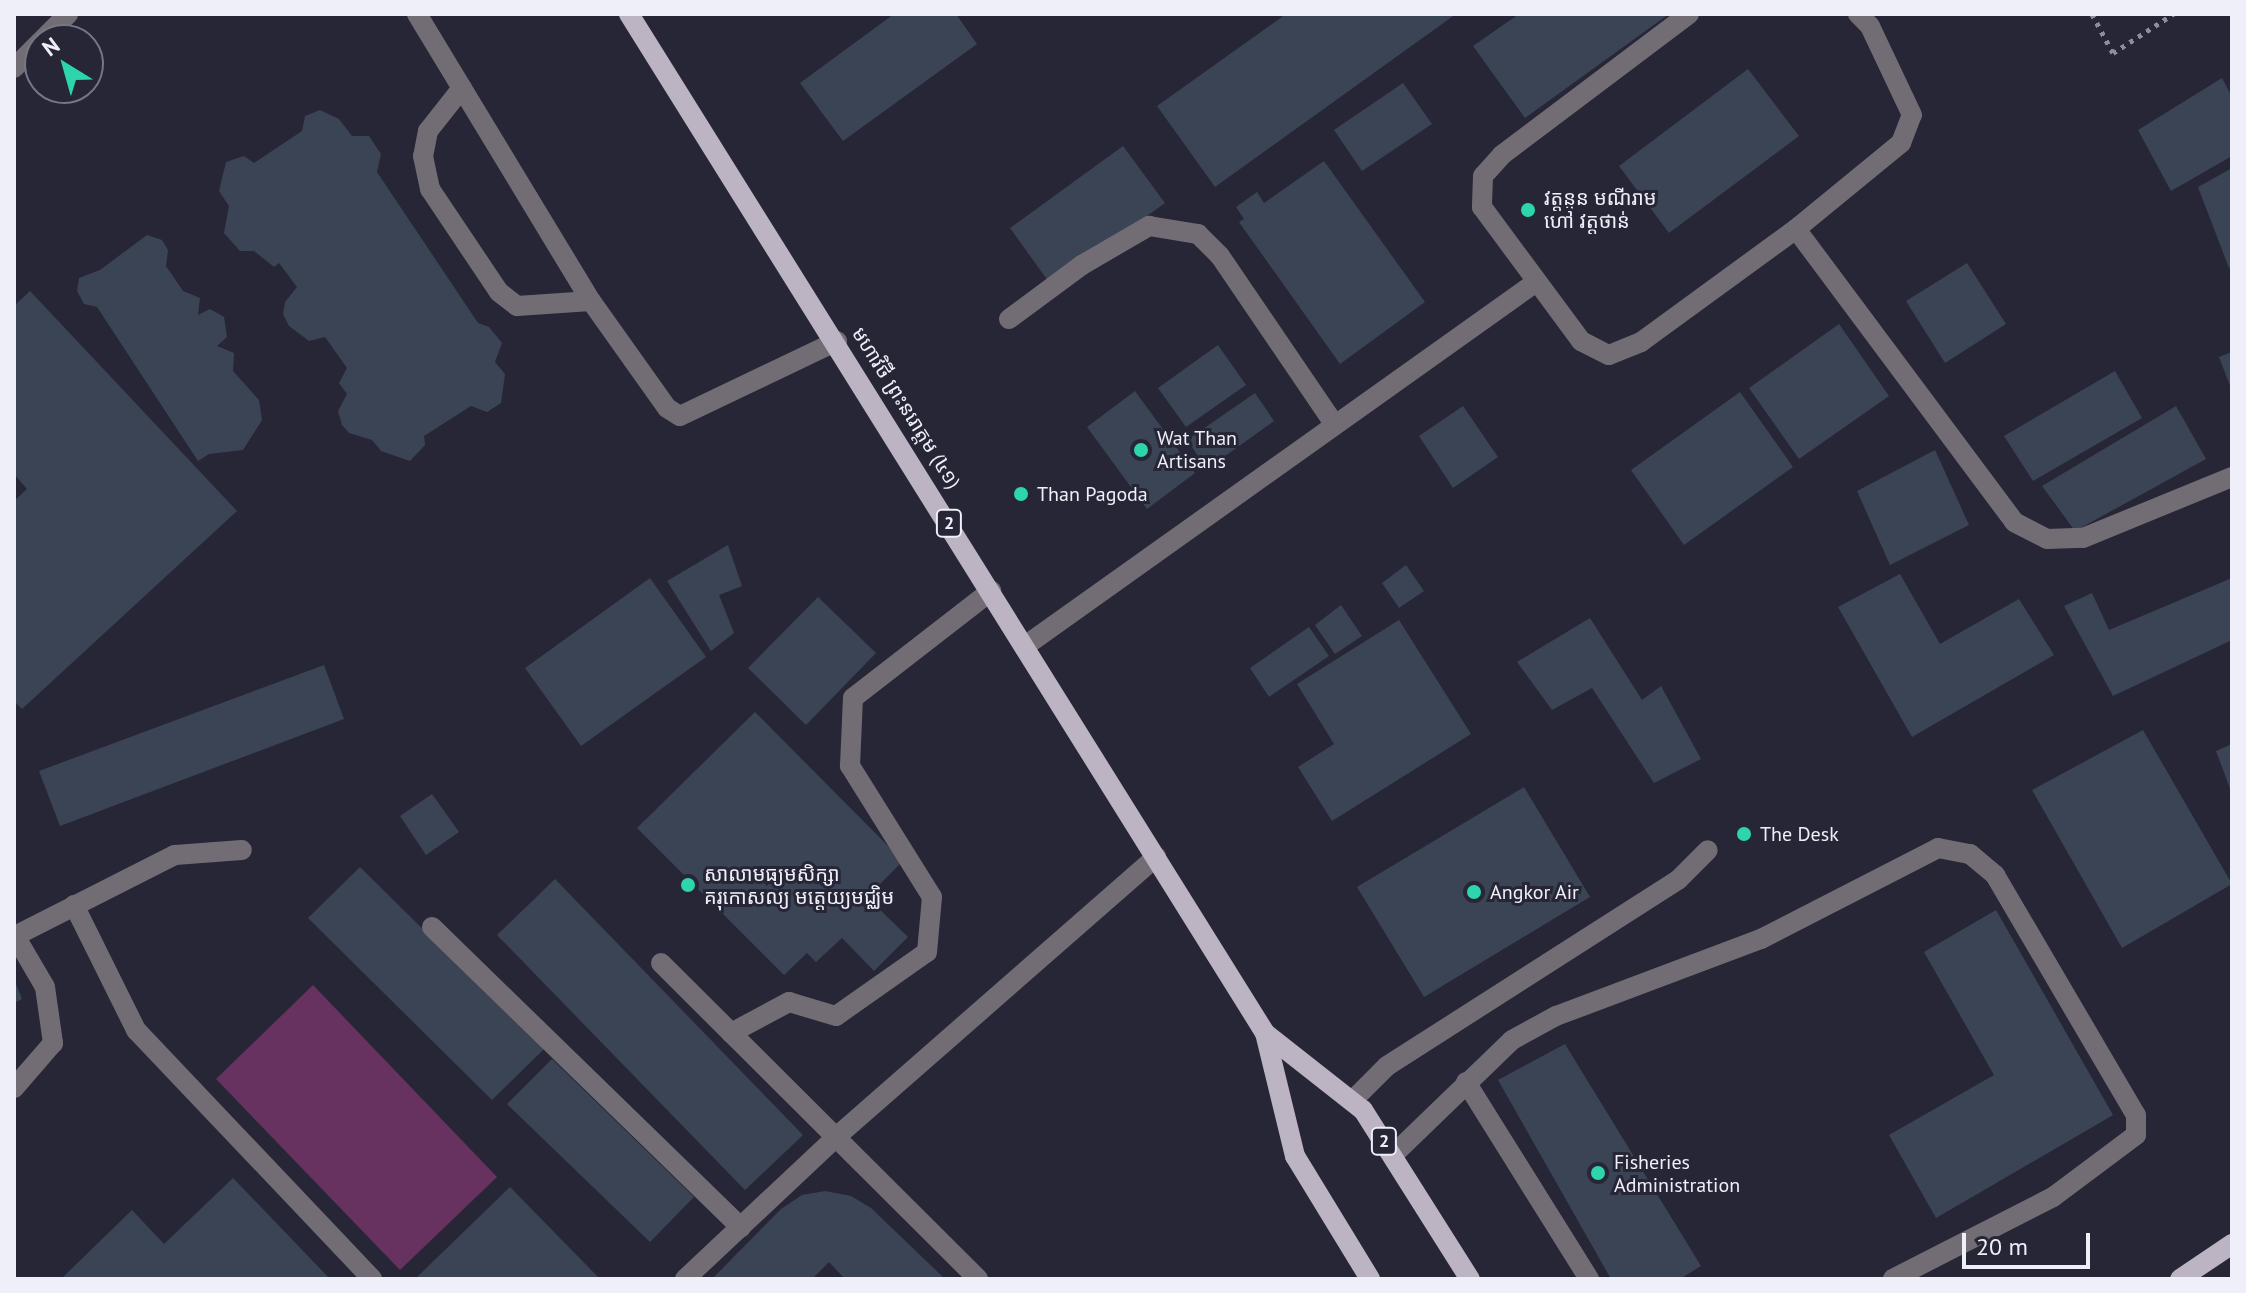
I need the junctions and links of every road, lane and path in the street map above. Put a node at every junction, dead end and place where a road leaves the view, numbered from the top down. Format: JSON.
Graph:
{"nodes":[{"id":1,"x":417,"y":14,"type":"edge"},
{"id":2,"x":629,"y":14,"type":"edge"},
{"id":3,"x":1689,"y":14,"type":"edge"},
{"id":4,"x":1858,"y":14,"type":"edge"},
{"id":5,"x":2092,"y":14,"type":"edge"},
{"id":6,"x":2173,"y":14,"type":"edge"},
{"id":7,"x":462,"y":88,"type":"junction"},
{"id":8,"x":1796,"y":229,"type":"junction"},
{"id":9,"x":1536,"y":282,"type":"junction"},
{"id":10,"x":591,"y":301,"type":"junction"},
{"id":11,"x":1009,"y":319,"type":"dead end"},
{"id":12,"x":837,"y":341,"type":"junction"},
{"id":13,"x":1335,"y":425,"type":"junction"},
{"id":14,"x":2232,"y":477,"type":"edge"},
{"id":15,"x":991,"y":591,"type":"junction"},
{"id":16,"x":1025,"y":646,"type":"junction"},
{"id":17,"x":242,"y":850,"type":"dead end"},
{"id":18,"x":1708,"y":850,"type":"dead end"},
{"id":19,"x":1156,"y":857,"type":"junction"},
{"id":20,"x":74,"y":905,"type":"junction"},
{"id":21,"x":432,"y":927,"type":"dead end"},
{"id":22,"x":14,"y":935,"type":"edge"},
{"id":23,"x":661,"y":963,"type":"dead end"},
{"id":24,"x":731,"y":1033,"type":"junction"},
{"id":25,"x":1265,"y":1033,"type":"junction"},
{"id":26,"x":1466,"y":1082,"type":"junction"},
{"id":27,"x":14,"y":1088,"type":"edge"},
{"id":28,"x":1352,"y":1101,"type":"junction"},
{"id":29,"x":835,"y":1138,"type":"junction"},
{"id":30,"x":1393,"y":1155,"type":"junction"},
{"id":31,"x":741,"y":1227,"type":"junction"},
{"id":32,"x":2232,"y":1244,"type":"edge"},
{"id":33,"x":1367,"y":1278,"type":"edge"},
{"id":34,"x":372,"y":1279,"type":"edge"},
{"id":35,"x":685,"y":1279,"type":"edge"},
{"id":36,"x":978,"y":1279,"type":"edge"},
{"id":37,"x":1470,"y":1279,"type":"edge"},
{"id":38,"x":1589,"y":1279,"type":"edge"},
{"id":39,"x":1893,"y":1279,"type":"edge"},
{"id":40,"x":2180,"y":1279,"type":"edge"}],
"edges":[{"from":1,"to":7,"type":"street"},
{"from":2,"to":12,"type":"main road","name":"មហាវិថី ព្រះនរោត្តម (៤១)","number":"2"},
{"from":3,"to":9,"type":"street"},
{"from":4,"to":8,"type":"street"},
{"from":5,"to":6,"type":"path"},
{"from":7,"to":10,"type":"street"},
{"from":7,"to":10,"type":"street"},
{"from":8,"to":9,"type":"street"},
{"from":8,"to":14,"type":"street"},
{"from":9,"to":13,"type":"street"},
{"from":10,"to":12,"type":"street"},
{"from":11,"to":13,"type":"street"},
{"from":12,"to":15,"type":"main road","name":"មហាវិថី ព្រះនរោត្តម (៤១)","number":"2"},
{"from":13,"to":16,"type":"street"},
{"from":15,"to":16,"type":"main road","name":"មហាវិថី ព្រះនរោត្តម (៤១)","number":"2"},
{"from":15,"to":24,"type":"street"},
{"from":16,"to":19,"type":"main road","name":"មហាវិថី ព្រះនរោត្តម (៤១)","number":"2"},
{"from":17,"to":20,"type":"street"},
{"from":18,"to":28,"type":"street"},
{"from":19,"to":25,"type":"main road","name":"មហាវិថី ព្រះនរោត្តម (៤១)","number":"2"},
{"from":19,"to":29,"type":"street"},
{"from":20,"to":22,"type":"street"},
{"from":20,"to":34,"type":"street"},
{"from":21,"to":31,"type":"street"},
{"from":22,"to":27,"type":"street"},
{"from":23,"to":24,"type":"street"},
{"from":24,"to":29,"type":"street"},
{"from":25,"to":28,"type":"main road","name":"មហាវិថី ព្រះនរោត្តម (៤១)","number":"2"},
{"from":25,"to":33,"type":"main road","name":"មហាវិថី ព្រះនរោត្តម (៤១)","number":"2"},
{"from":26,"to":30,"type":"street"},
{"from":26,"to":38,"type":"street"},
{"from":26,"to":39,"type":"street"},
{"from":28,"to":30,"type":"main road","name":"មហាវិថី ព្រះនរោត្តម (៤១)","number":"2"},
{"from":29,"to":31,"type":"street"},
{"from":29,"to":36,"type":"street"},
{"from":30,"to":37,"type":"main road","name":"មហាវិថី ព្រះនរោត្តម (៤១)","number":"2"},
{"from":31,"to":35,"type":"street"},
{"from":32,"to":40,"type":"main road"}]}
